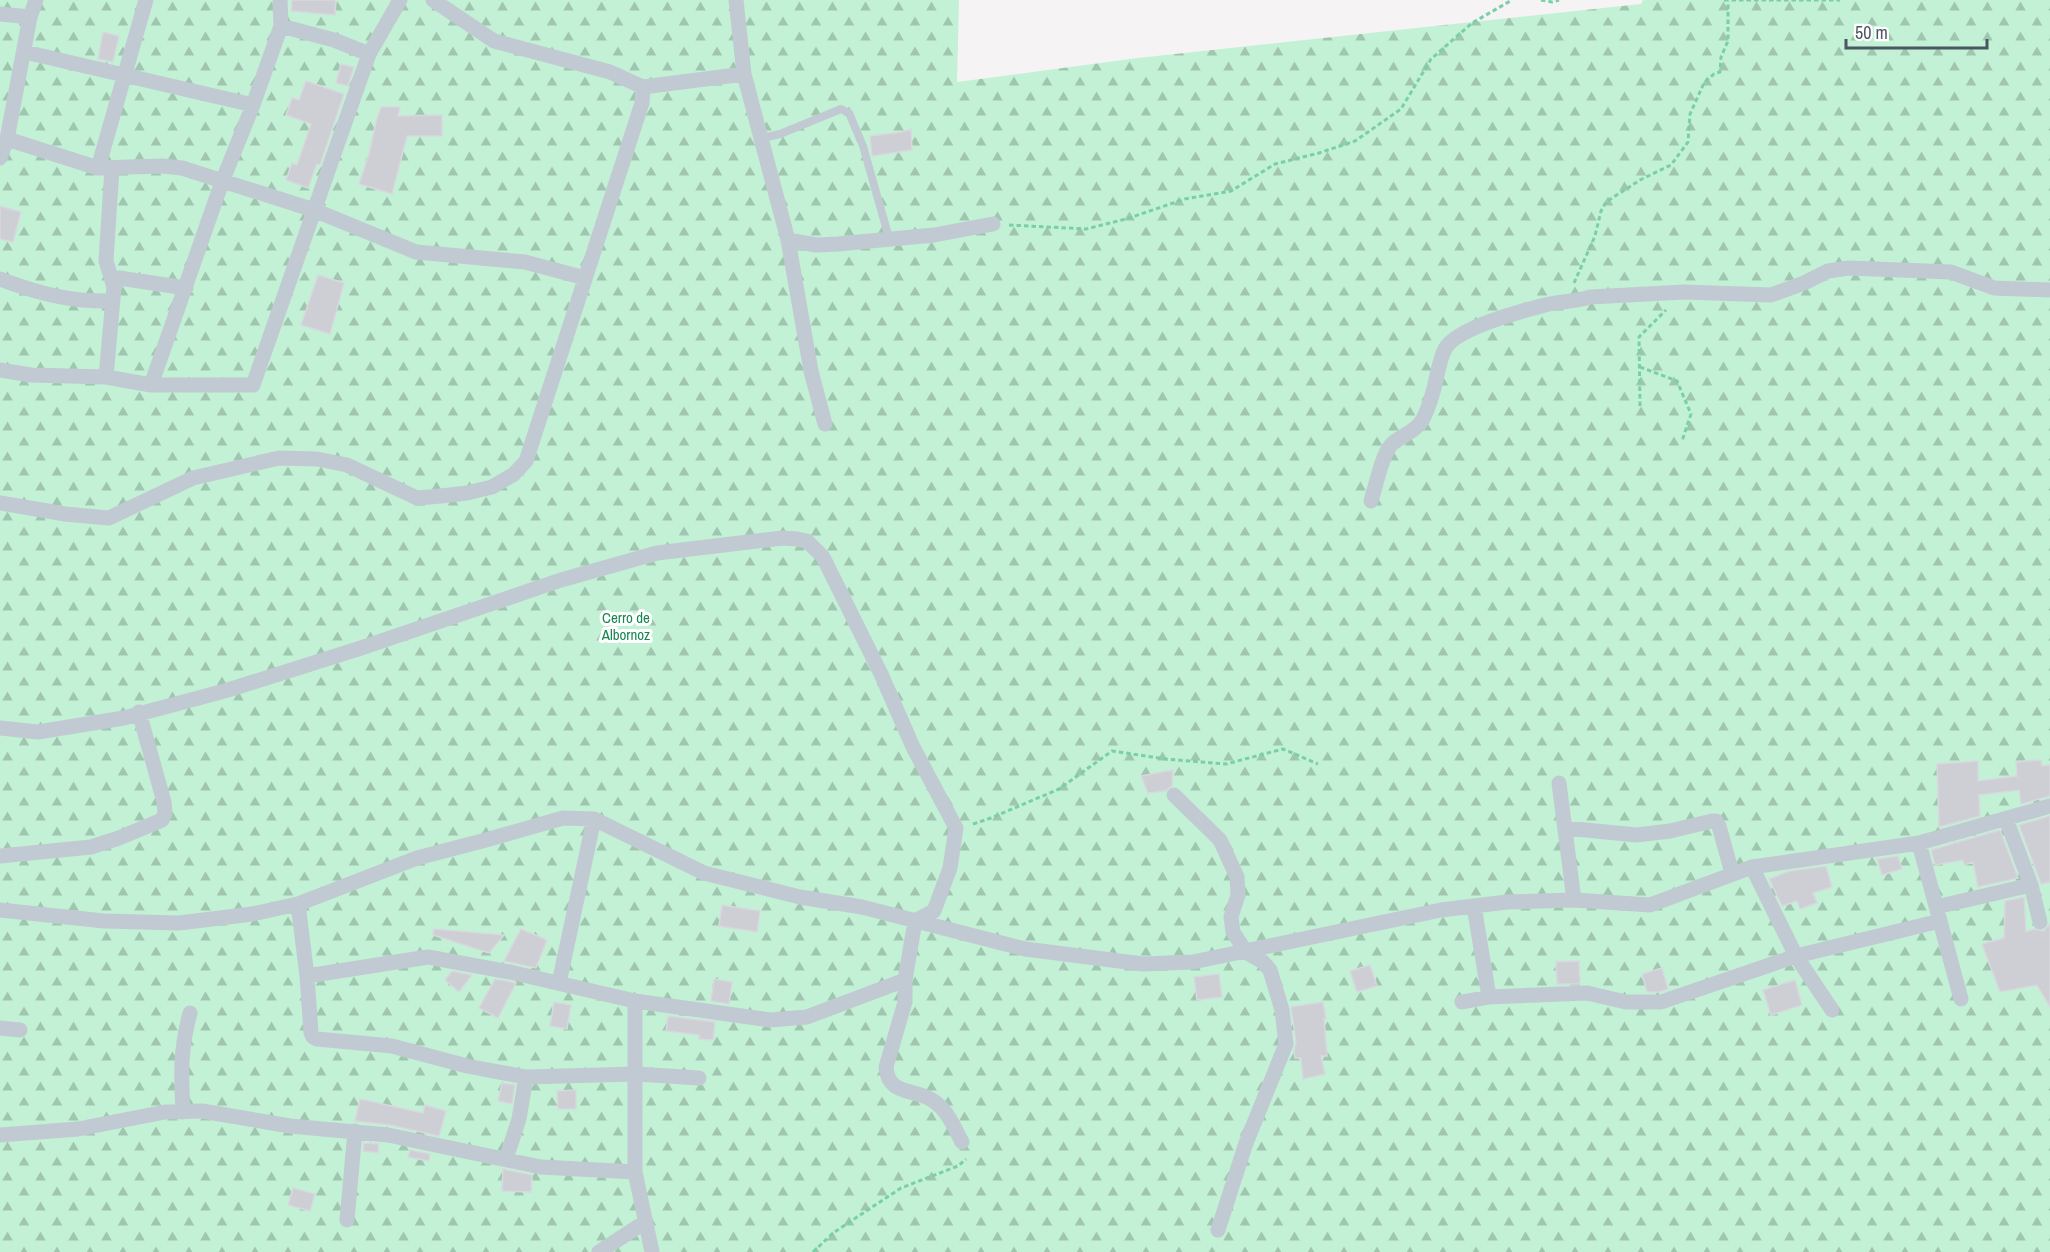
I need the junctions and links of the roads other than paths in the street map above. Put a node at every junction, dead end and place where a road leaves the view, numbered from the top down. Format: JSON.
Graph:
{"nodes":[{"id":1,"x":36,"y":0,"type":"edge"},
{"id":2,"x":146,"y":0,"type":"edge"},
{"id":3,"x":280,"y":0,"type":"edge"},
{"id":4,"x":400,"y":0,"type":"edge"},
{"id":5,"x":434,"y":0,"type":"edge"},
{"id":6,"x":736,"y":0,"type":"edge"},
{"id":7,"x":0,"y":14,"type":"edge"},
{"id":8,"x":30,"y":17,"type":"junction"},
{"id":9,"x":281,"y":26,"type":"junction"},
{"id":10,"x":25,"y":52,"type":"junction"},
{"id":11,"x":369,"y":54,"type":"junction"},
{"id":12,"x":744,"y":74,"type":"junction"},
{"id":13,"x":124,"y":76,"type":"junction"},
{"id":14,"x":643,"y":87,"type":"junction"},
{"id":15,"x":253,"y":105,"type":"junction"},
{"id":16,"x":762,"y":138,"type":"junction"},
{"id":17,"x":7,"y":139,"type":"junction"},
{"id":18,"x":0,"y":158,"type":"edge"},
{"id":19,"x":105,"y":168,"type":"junction"},
{"id":20,"x":222,"y":182,"type":"junction"},
{"id":21,"x":314,"y":210,"type":"junction"},
{"id":22,"x":993,"y":224,"type":"road end"},
{"id":23,"x":889,"y":238,"type":"junction"},
{"id":24,"x":788,"y":240,"type":"junction"},
{"id":25,"x":585,"y":278,"type":"junction"},
{"id":26,"x":0,"y":279,"type":"edge"},
{"id":27,"x":186,"y":288,"type":"junction"},
{"id":28,"x":2050,"y":290,"type":"edge"},
{"id":29,"x":114,"y":294,"type":"junction"},
{"id":30,"x":0,"y":370,"type":"edge"},
{"id":31,"x":106,"y":377,"type":"junction"},
{"id":32,"x":151,"y":385,"type":"junction"},
{"id":33,"x":825,"y":424,"type":"dead end"},
{"id":34,"x":1371,"y":501,"type":"dead end"},
{"id":35,"x":0,"y":503,"type":"edge"},
{"id":36,"x":138,"y":712,"type":"junction"},
{"id":37,"x":0,"y":728,"type":"edge"},
{"id":38,"x":1559,"y":783,"type":"dead end"},
{"id":39,"x":1174,"y":795,"type":"dead end"},
{"id":40,"x":2050,"y":806,"type":"edge"},
{"id":41,"x":594,"y":819,"type":"junction"},
{"id":42,"x":2006,"y":819,"type":"junction"},
{"id":43,"x":1565,"y":828,"type":"junction"},
{"id":44,"x":1919,"y":843,"type":"junction"},
{"id":45,"x":0,"y":856,"type":"edge"},
{"id":46,"x":1752,"y":867,"type":"junction"},
{"id":47,"x":1732,"y":873,"type":"junction"},
{"id":48,"x":2031,"y":885,"type":"junction"},
{"id":49,"x":1574,"y":900,"type":"junction"},
{"id":50,"x":298,"y":904,"type":"junction"},
{"id":51,"x":1474,"y":906,"type":"junction"},
{"id":52,"x":0,"y":910,"type":"edge"},
{"id":53,"x":1938,"y":914,"type":"junction"},
{"id":54,"x":915,"y":921,"type":"junction"},
{"id":55,"x":2040,"y":922,"type":"dead end"},
{"id":56,"x":1246,"y":952,"type":"junction"},
{"id":57,"x":1796,"y":956,"type":"junction"},
{"id":58,"x":307,"y":976,"type":"junction"},
{"id":59,"x":905,"y":980,"type":"junction"},
{"id":60,"x":559,"y":983,"type":"junction"},
{"id":61,"x":1489,"y":997,"type":"junction"},
{"id":62,"x":1962,"y":999,"type":"dead end"},
{"id":63,"x":635,"y":1001,"type":"junction"},
{"id":64,"x":1462,"y":1002,"type":"dead end"},
{"id":65,"x":1832,"y":1010,"type":"dead end"},
{"id":66,"x":190,"y":1013,"type":"dead end"},
{"id":67,"x":0,"y":1028,"type":"edge"},
{"id":68,"x":20,"y":1030,"type":"dead end"},
{"id":69,"x":636,"y":1074,"type":"junction"},
{"id":70,"x":526,"y":1077,"type":"junction"},
{"id":71,"x":699,"y":1078,"type":"dead end"},
{"id":72,"x":183,"y":1112,"type":"junction"},
{"id":73,"x":355,"y":1131,"type":"junction"},
{"id":74,"x":0,"y":1135,"type":"edge"},
{"id":75,"x":962,"y":1142,"type":"road end"},
{"id":76,"x":506,"y":1159,"type":"junction"},
{"id":77,"x":635,"y":1172,"type":"junction"},
{"id":78,"x":347,"y":1220,"type":"dead end"},
{"id":79,"x":645,"y":1222,"type":"junction"},
{"id":80,"x":1218,"y":1230,"type":"dead end"},
{"id":81,"x":599,"y":1252,"type":"edge"},
{"id":82,"x":652,"y":1252,"type":"edge"}],
"edges":[{"from":1,"to":8,"type":"street"},
{"from":2,"to":13,"type":"street"},
{"from":3,"to":9,"type":"street"},
{"from":4,"to":11,"type":"street"},
{"from":5,"to":14,"type":"street"},
{"from":6,"to":12,"type":"street"},
{"from":7,"to":8,"type":"street"},
{"from":8,"to":10,"type":"street"},
{"from":9,"to":11,"type":"street"},
{"from":9,"to":15,"type":"street"},
{"from":10,"to":13,"type":"street"},
{"from":10,"to":17,"type":"street"},
{"from":11,"to":21,"type":"street"},
{"from":12,"to":14,"type":"street"},
{"from":12,"to":16,"type":"street"},
{"from":13,"to":15,"type":"street"},
{"from":13,"to":19,"type":"street"},
{"from":14,"to":25,"type":"street"},
{"from":15,"to":20,"type":"street"},
{"from":16,"to":23,"type":"lane"},
{"from":16,"to":24,"type":"street"},
{"from":17,"to":18,"type":"street"},
{"from":17,"to":19,"type":"street"},
{"from":19,"to":20,"type":"street"},
{"from":19,"to":29,"type":"street"},
{"from":20,"to":21,"type":"street"},
{"from":20,"to":27,"type":"street"},
{"from":21,"to":25,"type":"street"},
{"from":21,"to":32,"type":"street"},
{"from":22,"to":23,"type":"street"},
{"from":23,"to":24,"type":"street"},
{"from":24,"to":33,"type":"street"},
{"from":25,"to":35,"type":"street"},
{"from":26,"to":29,"type":"street"},
{"from":27,"to":29,"type":"street"},
{"from":27,"to":32,"type":"street"},
{"from":28,"to":34,"type":"street"},
{"from":29,"to":31,"type":"street"},
{"from":30,"to":31,"type":"street"},
{"from":31,"to":32,"type":"street"},
{"from":36,"to":37,"type":"street"},
{"from":36,"to":45,"type":"street"},
{"from":36,"to":54,"type":"street"},
{"from":38,"to":43,"type":"street"},
{"from":39,"to":56,"type":"street"},
{"from":40,"to":42,"type":"street"},
{"from":41,"to":50,"type":"street"},
{"from":41,"to":54,"type":"street"},
{"from":41,"to":60,"type":"street"},
{"from":42,"to":44,"type":"street"},
{"from":42,"to":48,"type":"street"},
{"from":43,"to":47,"type":"street"},
{"from":43,"to":49,"type":"street"},
{"from":44,"to":46,"type":"street"},
{"from":44,"to":53,"type":"street"},
{"from":46,"to":47,"type":"street"},
{"from":46,"to":57,"type":"street"},
{"from":47,"to":49,"type":"street"},
{"from":48,"to":53,"type":"street"},
{"from":48,"to":55,"type":"street"},
{"from":49,"to":51,"type":"street"},
{"from":50,"to":52,"type":"street"},
{"from":50,"to":58,"type":"street"},
{"from":51,"to":56,"type":"street"},
{"from":51,"to":61,"type":"street"},
{"from":53,"to":57,"type":"street"},
{"from":53,"to":62,"type":"street"},
{"from":54,"to":56,"type":"street"},
{"from":54,"to":59,"type":"street"},
{"from":56,"to":80,"type":"street"},
{"from":57,"to":61,"type":"street"},
{"from":57,"to":65,"type":"street"},
{"from":58,"to":60,"type":"street"},
{"from":58,"to":70,"type":"street"},
{"from":59,"to":63,"type":"street"},
{"from":59,"to":75,"type":"street"},
{"from":60,"to":63,"type":"street"},
{"from":61,"to":64,"type":"street"},
{"from":63,"to":69,"type":"street"},
{"from":66,"to":72,"type":"street"},
{"from":67,"to":68,"type":"street"},
{"from":69,"to":70,"type":"street"},
{"from":69,"to":71,"type":"street"},
{"from":69,"to":77,"type":"street"},
{"from":70,"to":76,"type":"street"},
{"from":72,"to":73,"type":"street"},
{"from":72,"to":74,"type":"street"},
{"from":73,"to":76,"type":"street"},
{"from":73,"to":78,"type":"street"},
{"from":76,"to":77,"type":"street"},
{"from":77,"to":79,"type":"street"},
{"from":79,"to":81,"type":"street"},
{"from":79,"to":82,"type":"street"}]}
